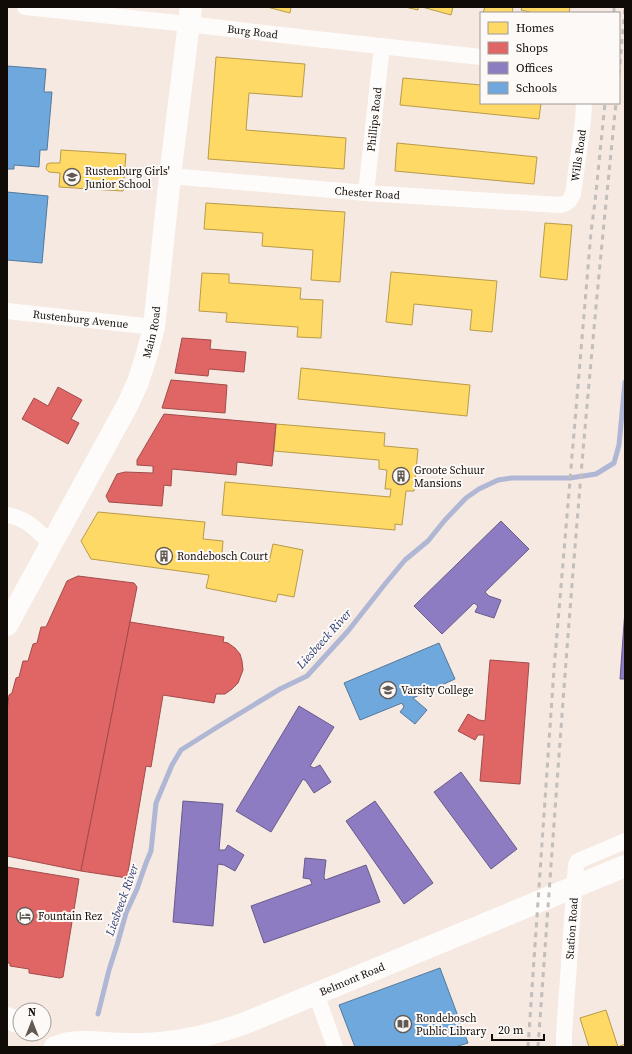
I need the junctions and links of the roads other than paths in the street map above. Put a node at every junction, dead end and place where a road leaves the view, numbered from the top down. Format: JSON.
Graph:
{"nodes":[{"id":1,"x":25,"y":7,"type":"edge"},
{"id":2,"x":190,"y":16,"type":"edge"},
{"id":3,"x":382,"y":46,"type":"junction"},
{"id":4,"x":480,"y":57,"type":"edge"},
{"id":5,"x":584,"y":104,"type":"edge"},
{"id":6,"x":170,"y":176,"type":"junction"},
{"id":7,"x":366,"y":193,"type":"junction"},
{"id":8,"x":566,"y":204,"type":"joint"},
{"id":9,"x":7,"y":311,"type":"edge"},
{"id":10,"x":154,"y":327,"type":"junction"},
{"id":11,"x":7,"y":515,"type":"edge"},
{"id":12,"x":51,"y":544,"type":"junction"},
{"id":13,"x":7,"y":625,"type":"edge"},
{"id":14,"x":625,"y":841,"type":"edge"},
{"id":15,"x":625,"y":866,"type":"edge"},
{"id":16,"x":316,"y":994,"type":"junction"},
{"id":17,"x":52,"y":1039,"type":"edge"},
{"id":18,"x":62,"y":1045,"type":"edge"},
{"id":19,"x":335,"y":1047,"type":"edge"},
{"id":20,"x":564,"y":1047,"type":"edge"}],
"edges":[{"from":1,"to":2,"type":"street","name":"Burg Road"},
{"from":2,"to":3,"type":"street","name":"Burg Road"},
{"from":2,"to":6,"type":"main road","name":"Main Road"},
{"from":3,"to":4,"type":"street","name":"Burg Road"},
{"from":3,"to":7,"type":"street","name":"Phillips Road"},
{"from":5,"to":8,"type":"street","name":"Wills Road"},
{"from":6,"to":7,"type":"street","name":"Chester Road"},
{"from":6,"to":10,"type":"main road","name":"Main Road"},
{"from":7,"to":8,"type":"street","name":"Chester Road"},
{"from":9,"to":10,"type":"street","name":"Rustenburg Avenue"},
{"from":10,"to":12,"type":"main road","name":"Main Road"},
{"from":11,"to":12,"type":"street"},
{"from":12,"to":13,"type":"main road","name":"Main Road"},
{"from":14,"to":20,"type":"street","name":"Station Road"},
{"from":15,"to":16,"type":"main road","name":"Belmont Road"},
{"from":16,"to":18,"type":"main road","name":"Belmont Road"},
{"from":16,"to":19,"type":"street"},
{"from":17,"to":18,"type":"main road","name":"Belmont Road"}]}
